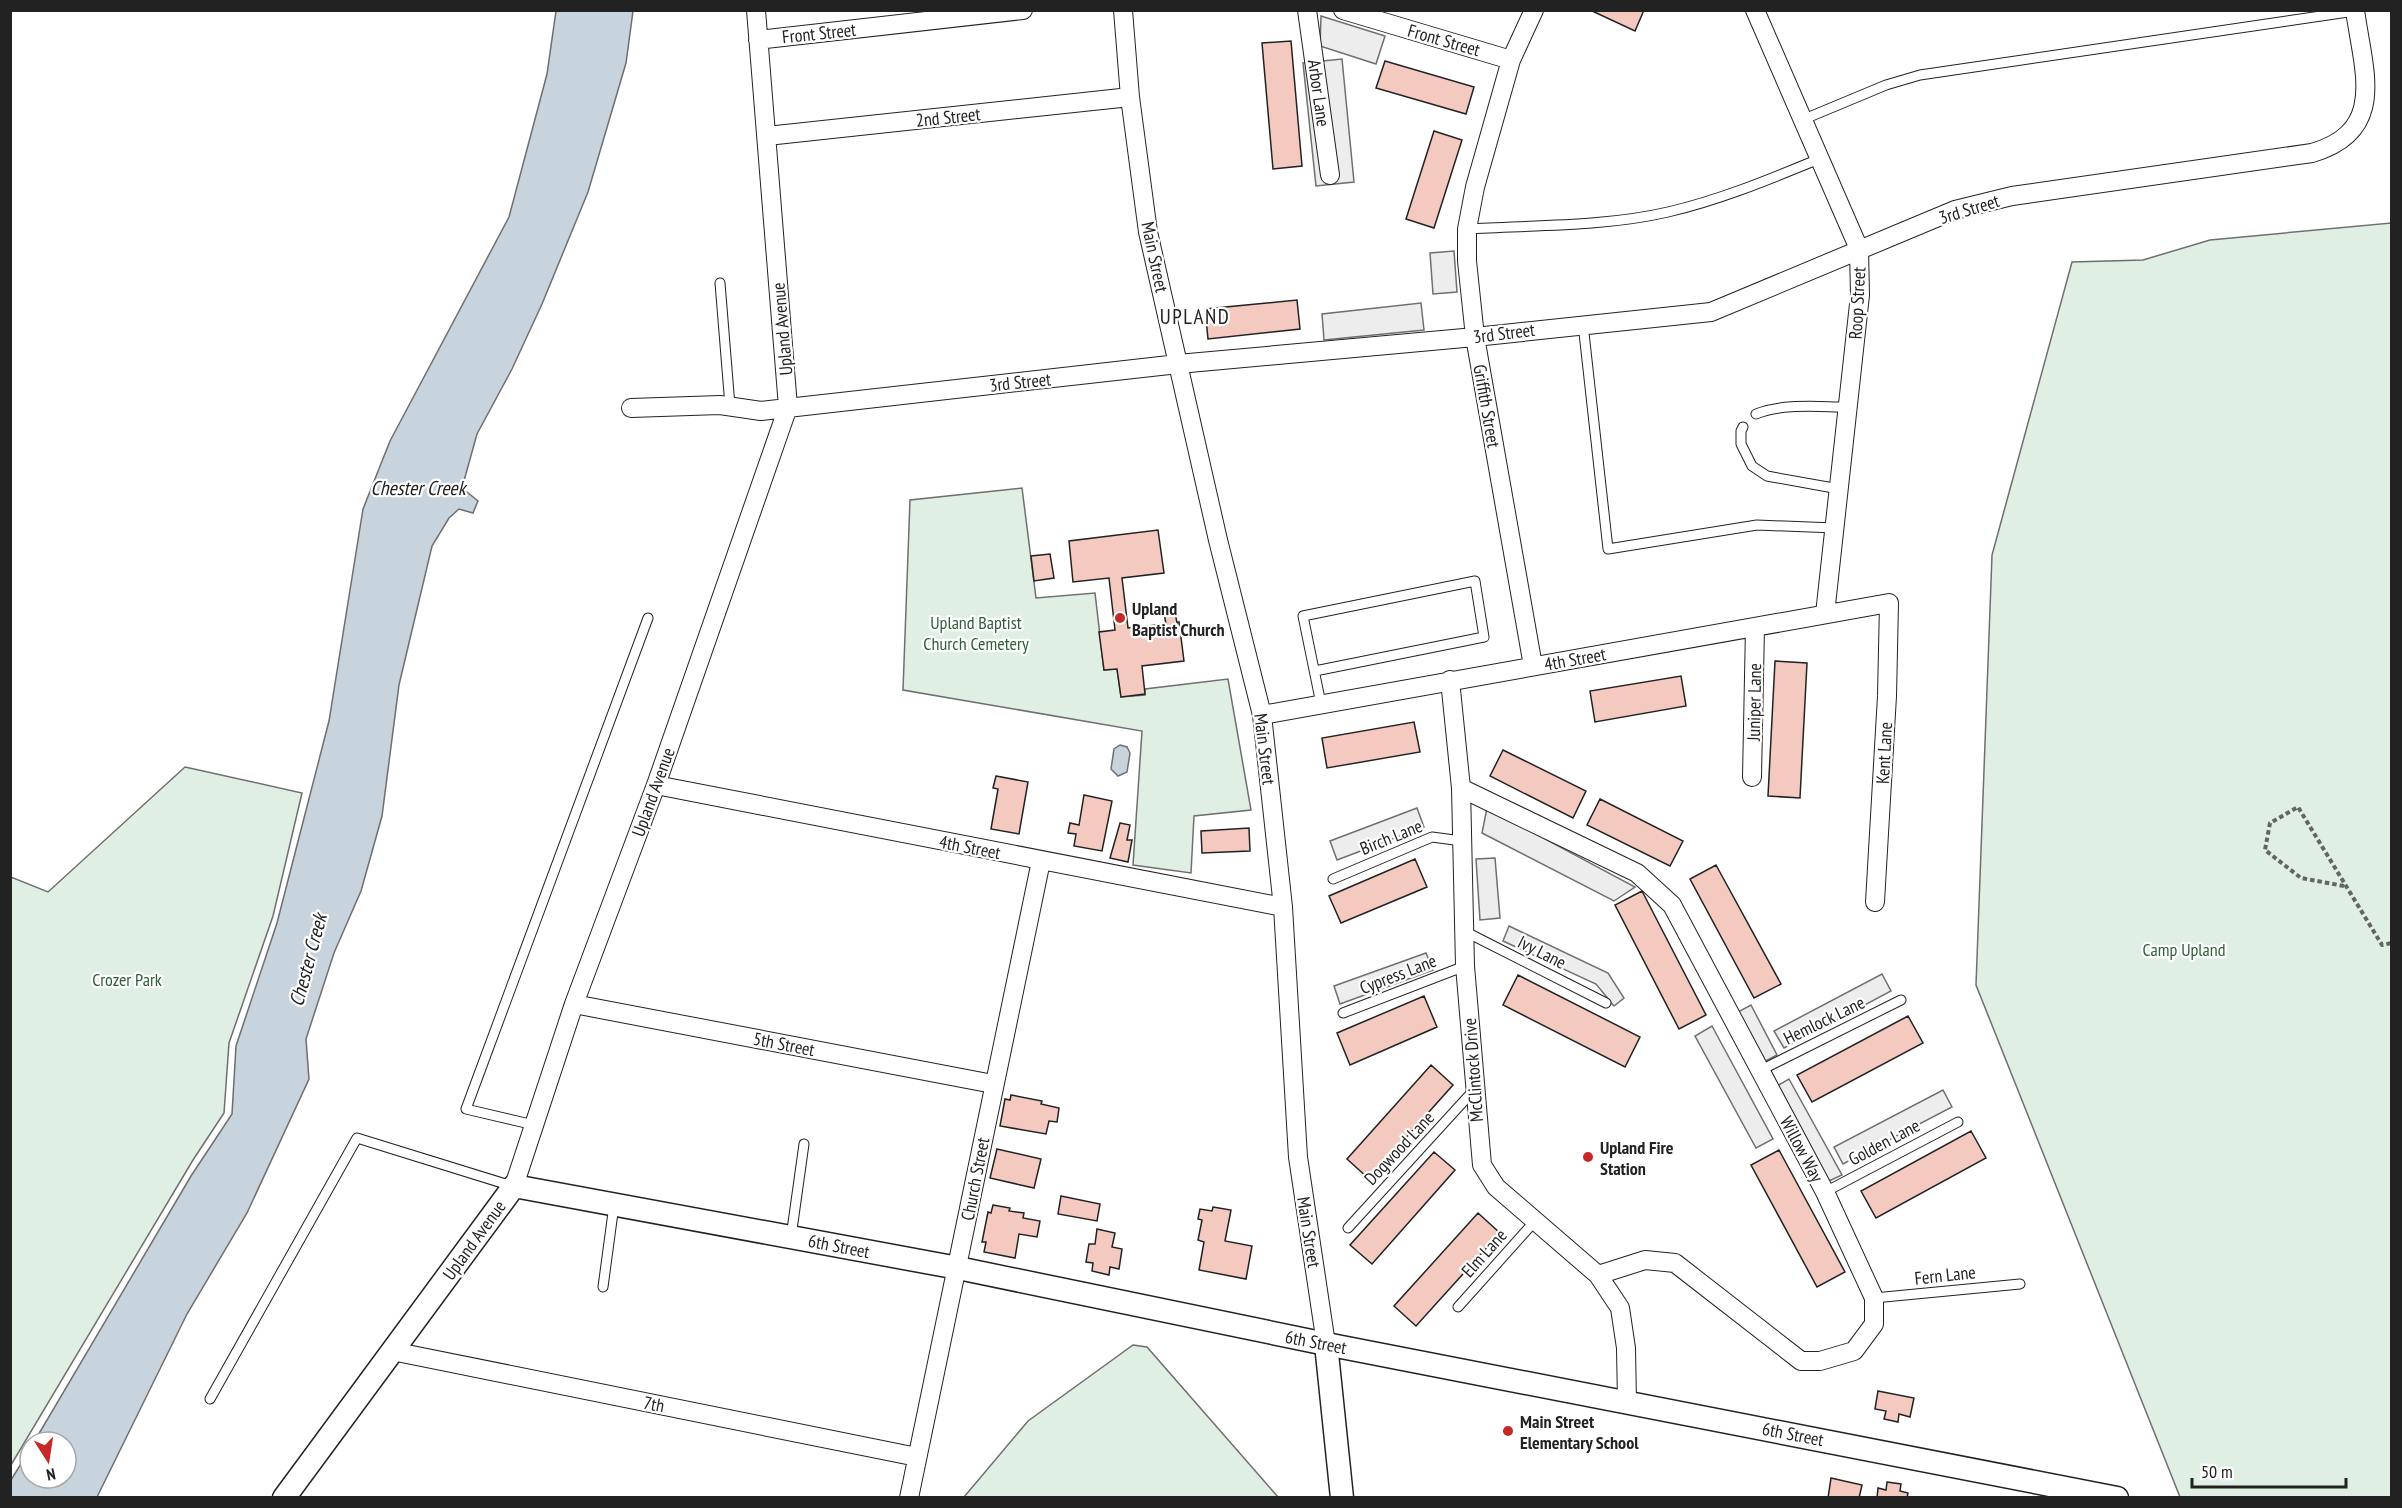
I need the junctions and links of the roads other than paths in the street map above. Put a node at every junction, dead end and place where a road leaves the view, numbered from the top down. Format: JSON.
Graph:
{"nodes":[{"id":1,"x":756,"y":10,"type":"edge"},
{"id":2,"x":1023,"y":10,"type":"edge"},
{"id":3,"x":1123,"y":10,"type":"edge"},
{"id":4,"x":1307,"y":10,"type":"edge"},
{"id":5,"x":1343,"y":10,"type":"edge"},
{"id":6,"x":1534,"y":10,"type":"edge"},
{"id":7,"x":1755,"y":10,"type":"edge"},
{"id":8,"x":2355,"y":11,"type":"edge"},
{"id":9,"x":758,"y":40,"type":"junction"},
{"id":10,"x":1510,"y":60,"type":"junction"},
{"id":11,"x":1130,"y":97,"type":"junction"},
{"id":12,"x":1802,"y":120,"type":"junction"},
{"id":13,"x":767,"y":136,"type":"junction"},
{"id":14,"x":1819,"y":159,"type":"junction"},
{"id":15,"x":1330,"y":175,"type":"dead end"},
{"id":16,"x":1467,"y":229,"type":"junction"},
{"id":17,"x":1859,"y":249,"type":"junction"},
{"id":18,"x":720,"y":283,"type":"dead end"},
{"id":19,"x":1584,"y":324,"type":"junction"},
{"id":20,"x":1475,"y":337,"type":"junction"},
{"id":21,"x":1178,"y":364,"type":"junction"},
{"id":22,"x":730,"y":406,"type":"junction"},
{"id":23,"x":788,"y":407,"type":"junction"},
{"id":24,"x":1848,"y":407,"type":"junction"},
{"id":25,"x":631,"y":408,"type":"dead end"},
{"id":26,"x":1756,"y":414,"type":"dead end"},
{"id":27,"x":1743,"y":427,"type":"dead end"},
{"id":28,"x":1839,"y":489,"type":"junction"},
{"id":29,"x":1835,"y":528,"type":"junction"},
{"id":30,"x":1889,"y":603,"type":"joint"},
{"id":31,"x":1825,"y":614,"type":"junction"},
{"id":32,"x":648,"y":618,"type":"dead end"},
{"id":33,"x":1755,"y":627,"type":"junction"},
{"id":34,"x":1533,"y":666,"type":"junction"},
{"id":35,"x":1315,"y":671,"type":"junction"},
{"id":36,"x":1450,"y":680,"type":"junction"},
{"id":37,"x":1321,"y":704,"type":"junction"},
{"id":38,"x":1262,"y":715,"type":"junction"},
{"id":39,"x":1752,"y":777,"type":"dead end"},
{"id":40,"x":656,"y":785,"type":"junction"},
{"id":41,"x":1461,"y":788,"type":"junction"},
{"id":42,"x":1462,"y":841,"type":"junction"},
{"id":43,"x":1041,"y":861,"type":"junction"},
{"id":44,"x":1333,"y":879,"type":"dead end"},
{"id":45,"x":1875,"y":903,"type":"dead end"},
{"id":46,"x":1283,"y":908,"type":"junction"},
{"id":47,"x":1464,"y":931,"type":"junction"},
{"id":48,"x":1465,"y":966,"type":"junction"},
{"id":49,"x":1901,"y":1000,"type":"dead end"},
{"id":50,"x":1606,"y":1003,"type":"dead end"},
{"id":51,"x":574,"y":1004,"type":"junction"},
{"id":52,"x":1343,"y":1013,"type":"dead end"},
{"id":53,"x":1761,"y":1070,"type":"junction"},
{"id":54,"x":993,"y":1084,"type":"junction"},
{"id":55,"x":1475,"y":1090,"type":"junction"},
{"id":56,"x":1958,"y":1122,"type":"dead end"},
{"id":57,"x":534,"y":1125,"type":"junction"},
{"id":58,"x":804,"y":1144,"type":"dead end"},
{"id":59,"x":514,"y":1186,"type":"junction"},
{"id":60,"x":1825,"y":1192,"type":"junction"},
{"id":61,"x":614,"y":1205,"type":"junction"},
{"id":62,"x":1535,"y":1221,"type":"junction"},
{"id":63,"x":1348,"y":1228,"type":"dead end"},
{"id":64,"x":791,"y":1237,"type":"junction"},
{"id":65,"x":958,"y":1268,"type":"junction"},
{"id":66,"x":1598,"y":1275,"type":"junction"},
{"id":67,"x":2020,"y":1284,"type":"dead end"},
{"id":68,"x":603,"y":1287,"type":"dead end"},
{"id":69,"x":1874,"y":1298,"type":"junction"},
{"id":70,"x":1458,"y":1307,"type":"dead end"},
{"id":71,"x":1326,"y":1344,"type":"junction"},
{"id":72,"x":392,"y":1351,"type":"junction"},
{"id":73,"x":210,"y":1400,"type":"dead end"},
{"id":74,"x":1627,"y":1402,"type":"junction"},
{"id":75,"x":917,"y":1457,"type":"junction"},
{"id":76,"x":284,"y":1497,"type":"edge"},
{"id":77,"x":909,"y":1497,"type":"edge"},
{"id":78,"x":1342,"y":1497,"type":"edge"},
{"id":79,"x":2118,"y":1497,"type":"edge"}],
"edges":[{"from":1,"to":9,"type":"street","name":"Upland Avenue"},
{"from":2,"to":9,"type":"street","name":"Front Street"},
{"from":3,"to":11,"type":"street","name":"Main Street"},
{"from":4,"to":15,"type":"street","name":"Arbor Lane"},
{"from":5,"to":10,"type":"street","name":"Front Street"},
{"from":6,"to":10,"type":"street","name":"Griffith Street"},
{"from":7,"to":12,"type":"street","name":"Roop Street"},
{"from":8,"to":12,"type":"lane"},
{"from":8,"to":17,"type":"street","name":"3rd Street"},
{"from":9,"to":13,"type":"street","name":"Upland Avenue"},
{"from":10,"to":16,"type":"street","name":"Griffith Street"},
{"from":11,"to":13,"type":"street","name":"2nd Street"},
{"from":11,"to":21,"type":"street","name":"Main Street"},
{"from":12,"to":14,"type":"street","name":"Roop Street"},
{"from":13,"to":23,"type":"street","name":"Upland Avenue"},
{"from":14,"to":16,"type":"lane"},
{"from":14,"to":17,"type":"street","name":"Roop Street"},
{"from":16,"to":20,"type":"street","name":"Griffith Street"},
{"from":17,"to":19,"type":"street","name":"3rd Street"},
{"from":17,"to":24,"type":"street","name":"Roop Street"},
{"from":18,"to":22,"type":"lane"},
{"from":19,"to":20,"type":"street","name":"3rd Street"},
{"from":19,"to":29,"type":"lane"},
{"from":20,"to":21,"type":"street","name":"3rd Street"},
{"from":20,"to":34,"type":"street","name":"Griffith Street"},
{"from":21,"to":23,"type":"street","name":"3rd Street"},
{"from":21,"to":38,"type":"street","name":"Main Street"},
{"from":22,"to":23,"type":"street","name":"3rd Street"},
{"from":22,"to":25,"type":"street","name":"3rd Street"},
{"from":23,"to":40,"type":"street","name":"Upland Avenue"},
{"from":24,"to":26,"type":"lane"},
{"from":24,"to":28,"type":"street","name":"Roop Street"},
{"from":27,"to":28,"type":"lane"},
{"from":28,"to":29,"type":"street","name":"Roop Street"},
{"from":29,"to":31,"type":"street","name":"Roop Street"},
{"from":30,"to":31,"type":"street","name":"4th Street"},
{"from":30,"to":45,"type":"street","name":"Kent Lane"},
{"from":31,"to":33,"type":"street","name":"4th Street"},
{"from":32,"to":57,"type":"lane"},
{"from":33,"to":34,"type":"street","name":"4th Street"},
{"from":33,"to":39,"type":"street","name":"Juniper Lane"},
{"from":34,"to":36,"type":"street","name":"4th Street"},
{"from":35,"to":35,"type":"lane"},
{"from":35,"to":37,"type":"lane"},
{"from":36,"to":37,"type":"street","name":"4th Street"},
{"from":36,"to":41,"type":"street","name":"McClintock Drive"},
{"from":37,"to":38,"type":"street","name":"4th Street"},
{"from":38,"to":46,"type":"street","name":"Main Street"},
{"from":40,"to":43,"type":"street","name":"4th Street"},
{"from":40,"to":51,"type":"street","name":"Upland Avenue"},
{"from":41,"to":42,"type":"street","name":"McClintock Drive"},
{"from":41,"to":53,"type":"street","name":"Willow Way"},
{"from":42,"to":44,"type":"lane","name":"Birch Lane"},
{"from":42,"to":47,"type":"street","name":"McClintock Drive"},
{"from":43,"to":46,"type":"street","name":"4th Street"},
{"from":43,"to":54,"type":"street","name":"Church Street"},
{"from":46,"to":71,"type":"street","name":"Main Street"},
{"from":47,"to":48,"type":"street","name":"McClintock Drive"},
{"from":47,"to":50,"type":"lane","name":"Ivy Lane"},
{"from":48,"to":52,"type":"lane","name":"Cypress Lane"},
{"from":48,"to":55,"type":"street","name":"McClintock Drive"},
{"from":49,"to":53,"type":"lane","name":"Hemlock Lane"},
{"from":51,"to":54,"type":"street","name":"5th Street"},
{"from":51,"to":57,"type":"street","name":"Upland Avenue"},
{"from":53,"to":60,"type":"street","name":"Willow Way"},
{"from":54,"to":65,"type":"street","name":"Church Street"},
{"from":55,"to":62,"type":"street","name":"McClintock Drive"},
{"from":55,"to":63,"type":"lane","name":"Dogwood Lane"},
{"from":56,"to":60,"type":"lane","name":"Golden Lane"},
{"from":57,"to":59,"type":"street","name":"Upland Avenue"},
{"from":58,"to":64,"type":"lane"},
{"from":59,"to":61,"type":"street","name":"6th Street"},
{"from":59,"to":72,"type":"street","name":"Upland Avenue"},
{"from":59,"to":73,"type":"lane"},
{"from":60,"to":69,"type":"street","name":"Willow Way"},
{"from":61,"to":64,"type":"street","name":"6th Street"},
{"from":61,"to":68,"type":"lane"},
{"from":62,"to":66,"type":"street","name":"McClintock Drive"},
{"from":62,"to":70,"type":"lane","name":"Elm Lane"},
{"from":64,"to":65,"type":"street","name":"6th Street"},
{"from":65,"to":71,"type":"street","name":"6th Street"},
{"from":65,"to":75,"type":"street","name":"Church Street"},
{"from":66,"to":69,"type":"street","name":"Willow Way"},
{"from":66,"to":74,"type":"street","name":"McClintock Drive"},
{"from":67,"to":69,"type":"lane","name":"Fern Lane"},
{"from":71,"to":74,"type":"street","name":"6th Street"},
{"from":71,"to":78,"type":"street","name":"Main Street"},
{"from":72,"to":75,"type":"street","name":"7th"},
{"from":72,"to":76,"type":"street","name":"Upland Avenue"},
{"from":74,"to":79,"type":"street","name":"6th Street"},
{"from":75,"to":77,"type":"street","name":"Church Street"}]}
